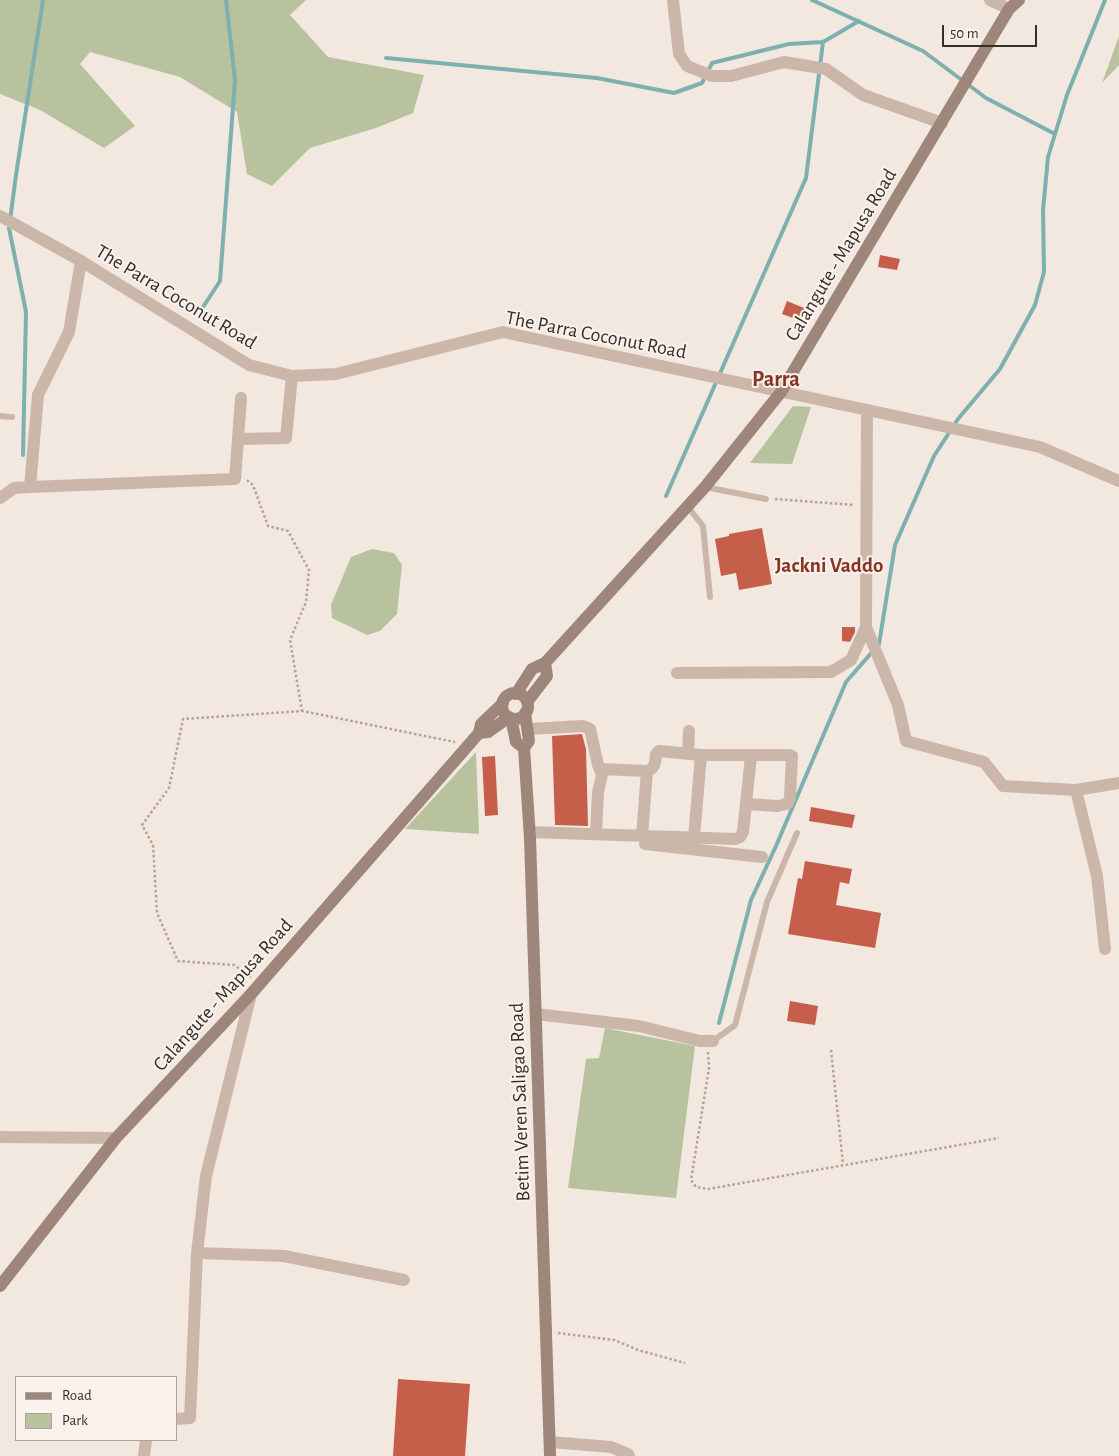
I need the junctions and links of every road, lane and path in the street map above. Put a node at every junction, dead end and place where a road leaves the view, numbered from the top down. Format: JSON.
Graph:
{"nodes":[{"id":1,"x":673,"y":0,"type":"edge"},
{"id":2,"x":990,"y":0,"type":"edge"},
{"id":3,"x":1019,"y":0,"type":"edge"},
{"id":4,"x":1009,"y":4,"type":"edge"},
{"id":5,"x":942,"y":123,"type":"junction"},
{"id":6,"x":0,"y":216,"type":"edge"},
{"id":7,"x":81,"y":261,"type":"junction"},
{"id":8,"x":292,"y":376,"type":"junction"},
{"id":9,"x":781,"y":392,"type":"junction"},
{"id":10,"x":241,"y":398,"type":"dead end"},
{"id":11,"x":867,"y":410,"type":"junction"},
{"id":12,"x":0,"y":416,"type":"edge"},
{"id":13,"x":12,"y":417,"type":"dead end"},
{"id":14,"x":238,"y":439,"type":"junction"},
{"id":15,"x":235,"y":472,"type":"junction"},
{"id":16,"x":1119,"y":481,"type":"edge"},
{"id":17,"x":30,"y":487,"type":"junction"},
{"id":18,"x":705,"y":487,"type":"junction"},
{"id":19,"x":0,"y":498,"type":"edge"},
{"id":20,"x":766,"y":499,"type":"joint"},
{"id":21,"x":867,"y":506,"type":"junction"},
{"id":22,"x":688,"y":507,"type":"junction"},
{"id":23,"x":710,"y":597,"type":"dead end"},
{"id":24,"x":866,"y":627,"type":"junction"},
{"id":25,"x":545,"y":663,"type":"junction"},
{"id":26,"x":677,"y":673,"type":"dead end"},
{"id":27,"x":516,"y":694,"type":"junction"},
{"id":28,"x":503,"y":703,"type":"junction"},
{"id":29,"x":526,"y":708,"type":"junction"},
{"id":30,"x":302,"y":711,"type":"junction"},
{"id":31,"x":510,"y":718,"type":"junction"},
{"id":32,"x":528,"y":729,"type":"junction"},
{"id":33,"x":690,"y":731,"type":"dead end"},
{"id":34,"x":479,"y":732,"type":"junction"},
{"id":35,"x":468,"y":745,"type":"junction"},
{"id":36,"x":524,"y":748,"type":"junction"},
{"id":37,"x":688,"y":754,"type":"junction"},
{"id":38,"x":701,"y":755,"type":"junction"},
{"id":39,"x":751,"y":756,"type":"junction"},
{"id":40,"x":600,"y":769,"type":"junction"},
{"id":41,"x":647,"y":771,"type":"junction"},
{"id":42,"x":1119,"y":783,"type":"edge"},
{"id":43,"x":1076,"y":790,"type":"junction"},
{"id":44,"x":746,"y":804,"type":"junction"},
{"id":45,"x":796,"y":832,"type":"dead end"},
{"id":46,"x":596,"y":834,"type":"junction"},
{"id":47,"x":530,"y":835,"type":"junction"},
{"id":48,"x":642,"y":836,"type":"junction"},
{"id":49,"x":694,"y":838,"type":"junction"},
{"id":50,"x":762,"y":857,"type":"dead end"},
{"id":51,"x":1106,"y":949,"type":"dead end"},
{"id":52,"x":256,"y":989,"type":"junction"},
{"id":53,"x":536,"y":1014,"type":"junction"},
{"id":54,"x":713,"y":1041,"type":"junction"},
{"id":55,"x":831,"y":1050,"type":"dead end"},
{"id":56,"x":0,"y":1137,"type":"edge"},
{"id":57,"x":116,"y":1138,"type":"junction"},
{"id":58,"x":999,"y":1138,"type":"dead end"},
{"id":59,"x":843,"y":1164,"type":"junction"},
{"id":60,"x":197,"y":1252,"type":"junction"},
{"id":61,"x":404,"y":1280,"type":"dead end"},
{"id":62,"x":0,"y":1286,"type":"edge"},
{"id":63,"x":546,"y":1332,"type":"junction"},
{"id":64,"x":684,"y":1363,"type":"dead end"},
{"id":65,"x":178,"y":1419,"type":"edge"},
{"id":66,"x":146,"y":1441,"type":"edge"},
{"id":67,"x":550,"y":1442,"type":"junction"},
{"id":68,"x":144,"y":1456,"type":"edge"},
{"id":69,"x":550,"y":1456,"type":"edge"},
{"id":70,"x":629,"y":1456,"type":"edge"}],
"edges":[{"from":1,"to":5,"type":"street"},
{"from":2,"to":4,"type":"street"},
{"from":3,"to":4,"type":"main road","name":"Calangute - Mapusa Road"},
{"from":4,"to":5,"type":"main road","name":"Calangute - Mapusa Road"},
{"from":5,"to":9,"type":"main road","name":"Calangute - Mapusa Road"},
{"from":6,"to":7,"type":"street","name":"The Parra Coconut Road"},
{"from":7,"to":8,"type":"street","name":"The Parra Coconut Road"},
{"from":7,"to":17,"type":"street"},
{"from":8,"to":9,"type":"street","name":"The Parra Coconut Road"},
{"from":8,"to":14,"type":"street"},
{"from":9,"to":11,"type":"street","name":"The Parra Coconut Road"},
{"from":9,"to":18,"type":"main road","name":"Calangute - Mapusa Road"},
{"from":10,"to":14,"type":"street"},
{"from":11,"to":16,"type":"street","name":"The Parra Coconut Road"},
{"from":11,"to":21,"type":"street"},
{"from":12,"to":13,"type":"lane"},
{"from":14,"to":15,"type":"street"},
{"from":15,"to":17,"type":"street"},
{"from":15,"to":30,"type":"path"},
{"from":17,"to":19,"type":"street"},
{"from":18,"to":20,"type":"lane"},
{"from":18,"to":22,"type":"main road","name":"Calangute - Mapusa Road"},
{"from":20,"to":21,"type":"path"},
{"from":21,"to":24,"type":"street"},
{"from":22,"to":23,"type":"lane"},
{"from":22,"to":25,"type":"main road","name":"Calangute - Mapusa Road"},
{"from":24,"to":26,"type":"street"},
{"from":24,"to":43,"type":"street"},
{"from":25,"to":27,"type":"main road","name":"Calangute - Mapusa Road"},
{"from":25,"to":29,"type":"main road","name":"Calangute - Mapusa Road"},
{"from":27,"to":28,"type":"main road","name":"Calangute - Mapusa Road"},
{"from":27,"to":29,"type":"main road"},
{"from":28,"to":31,"type":"main road"},
{"from":28,"to":34,"type":"main road","name":"Calangute - Mapusa Road"},
{"from":29,"to":31,"type":"main road","name":"Calangute - Mapusa Road"},
{"from":29,"to":32,"type":"main road","name":"Betim Veren Saligao Road"},
{"from":30,"to":35,"type":"path"},
{"from":30,"to":52,"type":"path"},
{"from":31,"to":34,"type":"main road","name":"Calangute - Mapusa Road"},
{"from":31,"to":36,"type":"main road","name":"Betim Veren Saligao Road"},
{"from":32,"to":36,"type":"main road","name":"Betim Veren Saligao Road"},
{"from":32,"to":40,"type":"street"},
{"from":33,"to":37,"type":"street"},
{"from":34,"to":35,"type":"main road","name":"Calangute - Mapusa Road"},
{"from":35,"to":52,"type":"main road","name":"Calangute - Mapusa Road"},
{"from":36,"to":47,"type":"main road","name":"Betim Veren Saligao Road"},
{"from":37,"to":38,"type":"street"},
{"from":37,"to":41,"type":"street"},
{"from":38,"to":39,"type":"street"},
{"from":38,"to":49,"type":"street"},
{"from":39,"to":44,"type":"street"},
{"from":39,"to":44,"type":"street"},
{"from":40,"to":41,"type":"street"},
{"from":40,"to":46,"type":"street"},
{"from":41,"to":48,"type":"street"},
{"from":42,"to":43,"type":"street"},
{"from":43,"to":51,"type":"street"},
{"from":44,"to":49,"type":"street"},
{"from":45,"to":54,"type":"lane"},
{"from":46,"to":47,"type":"street"},
{"from":46,"to":48,"type":"street"},
{"from":47,"to":50,"type":"street"},
{"from":47,"to":53,"type":"main road","name":"Betim Veren Saligao Road"},
{"from":48,"to":49,"type":"street"},
{"from":52,"to":57,"type":"main road","name":"Calangute - Mapusa Road"},
{"from":52,"to":60,"type":"street"},
{"from":53,"to":54,"type":"street"},
{"from":53,"to":63,"type":"main road","name":"Betim Veren Saligao Road"},
{"from":54,"to":59,"type":"path"},
{"from":55,"to":59,"type":"path"},
{"from":56,"to":57,"type":"street"},
{"from":57,"to":62,"type":"main road","name":"Calangute - Mapusa Road"},
{"from":58,"to":59,"type":"path"},
{"from":60,"to":61,"type":"street"},
{"from":60,"to":65,"type":"street"},
{"from":63,"to":64,"type":"path"},
{"from":63,"to":67,"type":"main road","name":"Betim Veren Saligao Road"},
{"from":66,"to":68,"type":"street"},
{"from":67,"to":69,"type":"main road","name":"Betim Veren Saligao Road"},
{"from":67,"to":70,"type":"street"}]}
